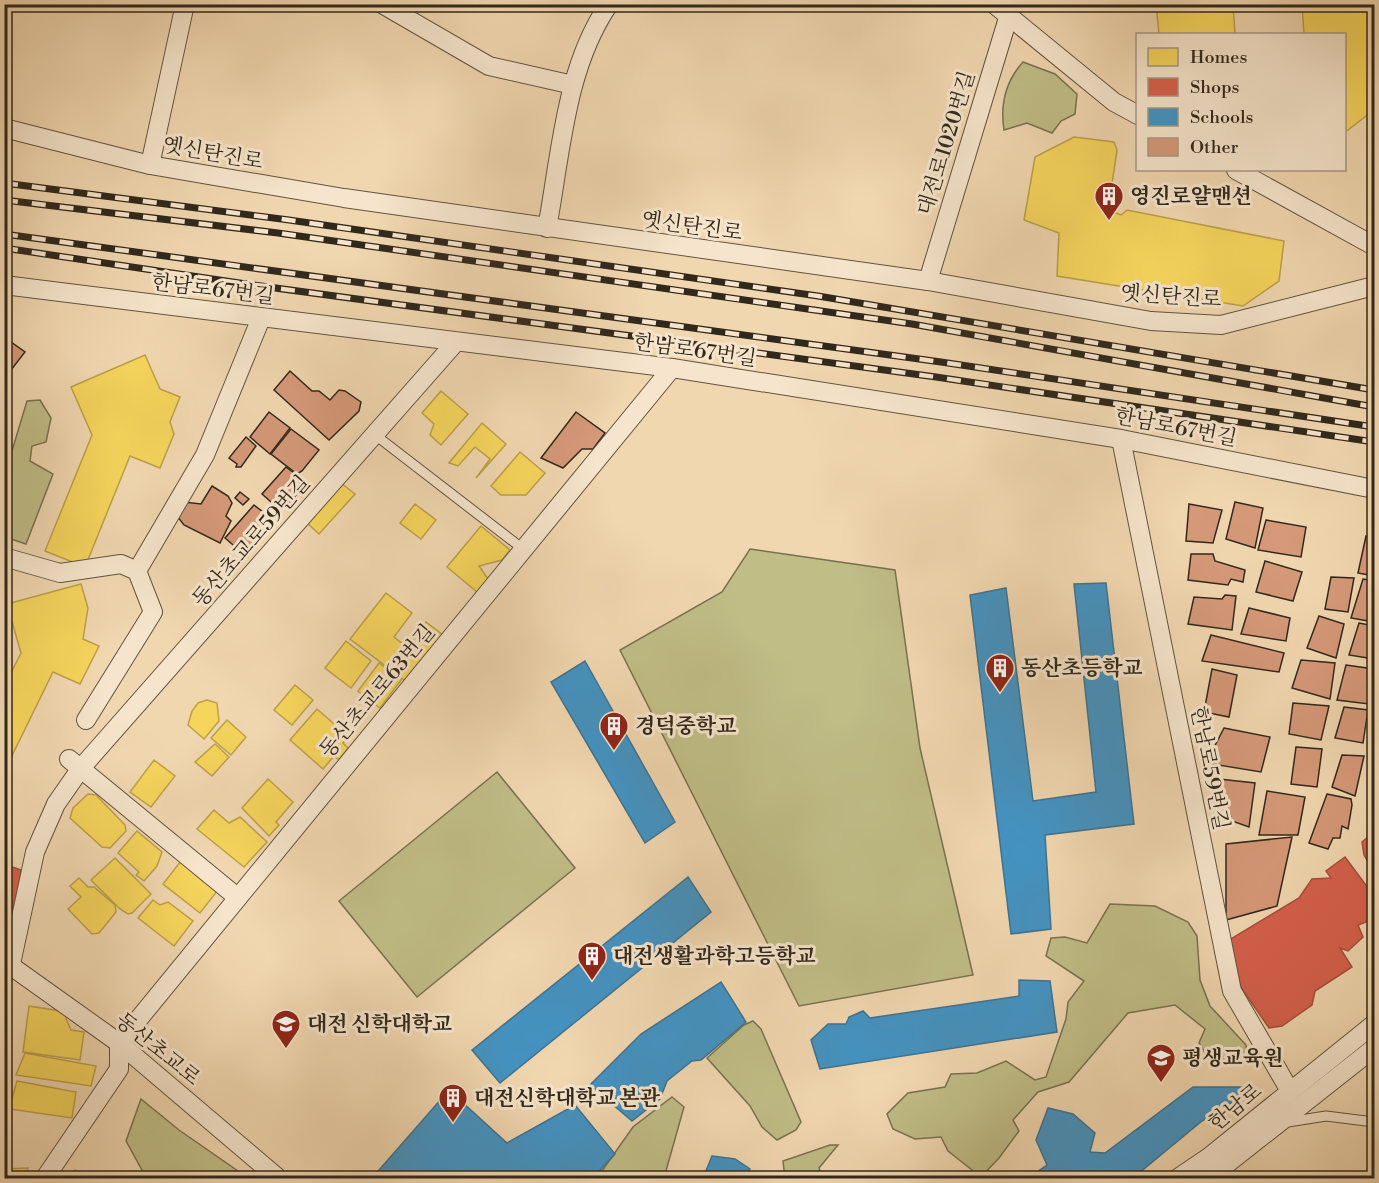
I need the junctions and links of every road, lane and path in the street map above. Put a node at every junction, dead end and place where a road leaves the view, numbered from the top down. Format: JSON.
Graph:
{"nodes":[{"id":1,"x":185,"y":4,"type":"edge"},
{"id":2,"x":382,"y":4,"type":"edge"},
{"id":3,"x":609,"y":4,"type":"edge"},
{"id":4,"x":994,"y":4,"type":"edge"},
{"id":5,"x":1008,"y":18,"type":"junction"},
{"id":6,"x":573,"y":85,"type":"junction"},
{"id":7,"x":1136,"y":114,"type":"edge"},
{"id":8,"x":4,"y":128,"type":"edge"},
{"id":9,"x":150,"y":165,"type":"junction"},
{"id":10,"x":1238,"y":171,"type":"edge"},
{"id":11,"x":547,"y":228,"type":"junction"},
{"id":12,"x":1374,"y":246,"type":"edge"},
{"id":13,"x":928,"y":281,"type":"junction"},
{"id":14,"x":4,"y":285,"type":"edge"},
{"id":15,"x":1374,"y":286,"type":"edge"},
{"id":16,"x":261,"y":318,"type":"junction"},
{"id":17,"x":455,"y":343,"type":"junction"},
{"id":18,"x":672,"y":368,"type":"junction"},
{"id":19,"x":374,"y":434,"type":"junction"},
{"id":20,"x":1121,"y":439,"type":"junction"},
{"id":21,"x":1374,"y":489,"type":"edge"},
{"id":22,"x":523,"y":549,"type":"junction"},
{"id":23,"x":4,"y":557,"type":"edge"},
{"id":24,"x":137,"y":570,"type":"junction"},
{"id":25,"x":86,"y":720,"type":"dead end"},
{"id":26,"x":75,"y":763,"type":"junction"},
{"id":27,"x":237,"y":897,"type":"junction"},
{"id":28,"x":8,"y":962,"type":"edge"},
{"id":29,"x":1374,"y":1024,"type":"edge"},
{"id":30,"x":118,"y":1043,"type":"junction"},
{"id":31,"x":1370,"y":1054,"type":"edge"},
{"id":32,"x":1290,"y":1091,"type":"junction"},
{"id":33,"x":1374,"y":1122,"type":"edge"},
{"id":34,"x":1277,"y":1125,"type":"junction"},
{"id":35,"x":45,"y":1179,"type":"edge"},
{"id":36,"x":278,"y":1179,"type":"edge"},
{"id":37,"x":1178,"y":1179,"type":"edge"},
{"id":38,"x":1209,"y":1179,"type":"edge"}],
"edges":[{"from":1,"to":9,"type":"street"},
{"from":2,"to":6,"type":"street"},
{"from":3,"to":6,"type":"street"},
{"from":4,"to":5,"type":"street"},
{"from":5,"to":7,"type":"street"},
{"from":5,"to":13,"type":"street","name":"대전로1020번길"},
{"from":6,"to":11,"type":"street"},
{"from":8,"to":9,"type":"street","name":"옛신탄진로"},
{"from":9,"to":11,"type":"street","name":"옛신탄진로"},
{"from":10,"to":12,"type":"street"},
{"from":11,"to":13,"type":"street","name":"옛신탄진로"},
{"from":13,"to":15,"type":"street","name":"옛신탄진로"},
{"from":14,"to":16,"type":"street","name":"한남로67번길"},
{"from":16,"to":17,"type":"street","name":"한남로67번길"},
{"from":16,"to":24,"type":"street"},
{"from":17,"to":18,"type":"street","name":"한남로67번길"},
{"from":17,"to":19,"type":"street","name":"동산초교로59번길"},
{"from":18,"to":20,"type":"street","name":"한남로67번길"},
{"from":18,"to":22,"type":"street","name":"동산초교로63번길"},
{"from":19,"to":22,"type":"lane"},
{"from":19,"to":26,"type":"street","name":"동산초교로59번길"},
{"from":20,"to":21,"type":"street","name":"한남로67번길"},
{"from":20,"to":32,"type":"street","name":"한남로59번길"},
{"from":22,"to":27,"type":"street","name":"동산초교로63번길"},
{"from":23,"to":24,"type":"street"},
{"from":24,"to":25,"type":"street"},
{"from":26,"to":27,"type":"street"},
{"from":26,"to":28,"type":"street","name":"동산초교로59번길"},
{"from":27,"to":30,"type":"street","name":"동산초교로63번길"},
{"from":28,"to":30,"type":"street","name":"동산초교로"},
{"from":29,"to":32,"type":"street","name":"한남로"},
{"from":30,"to":35,"type":"street"},
{"from":30,"to":36,"type":"street","name":"동산초교로"},
{"from":31,"to":34,"type":"street","name":"한남로"},
{"from":32,"to":37,"type":"street","name":"한남로"},
{"from":33,"to":34,"type":"lane"},
{"from":34,"to":38,"type":"street","name":"한남로"}]}
